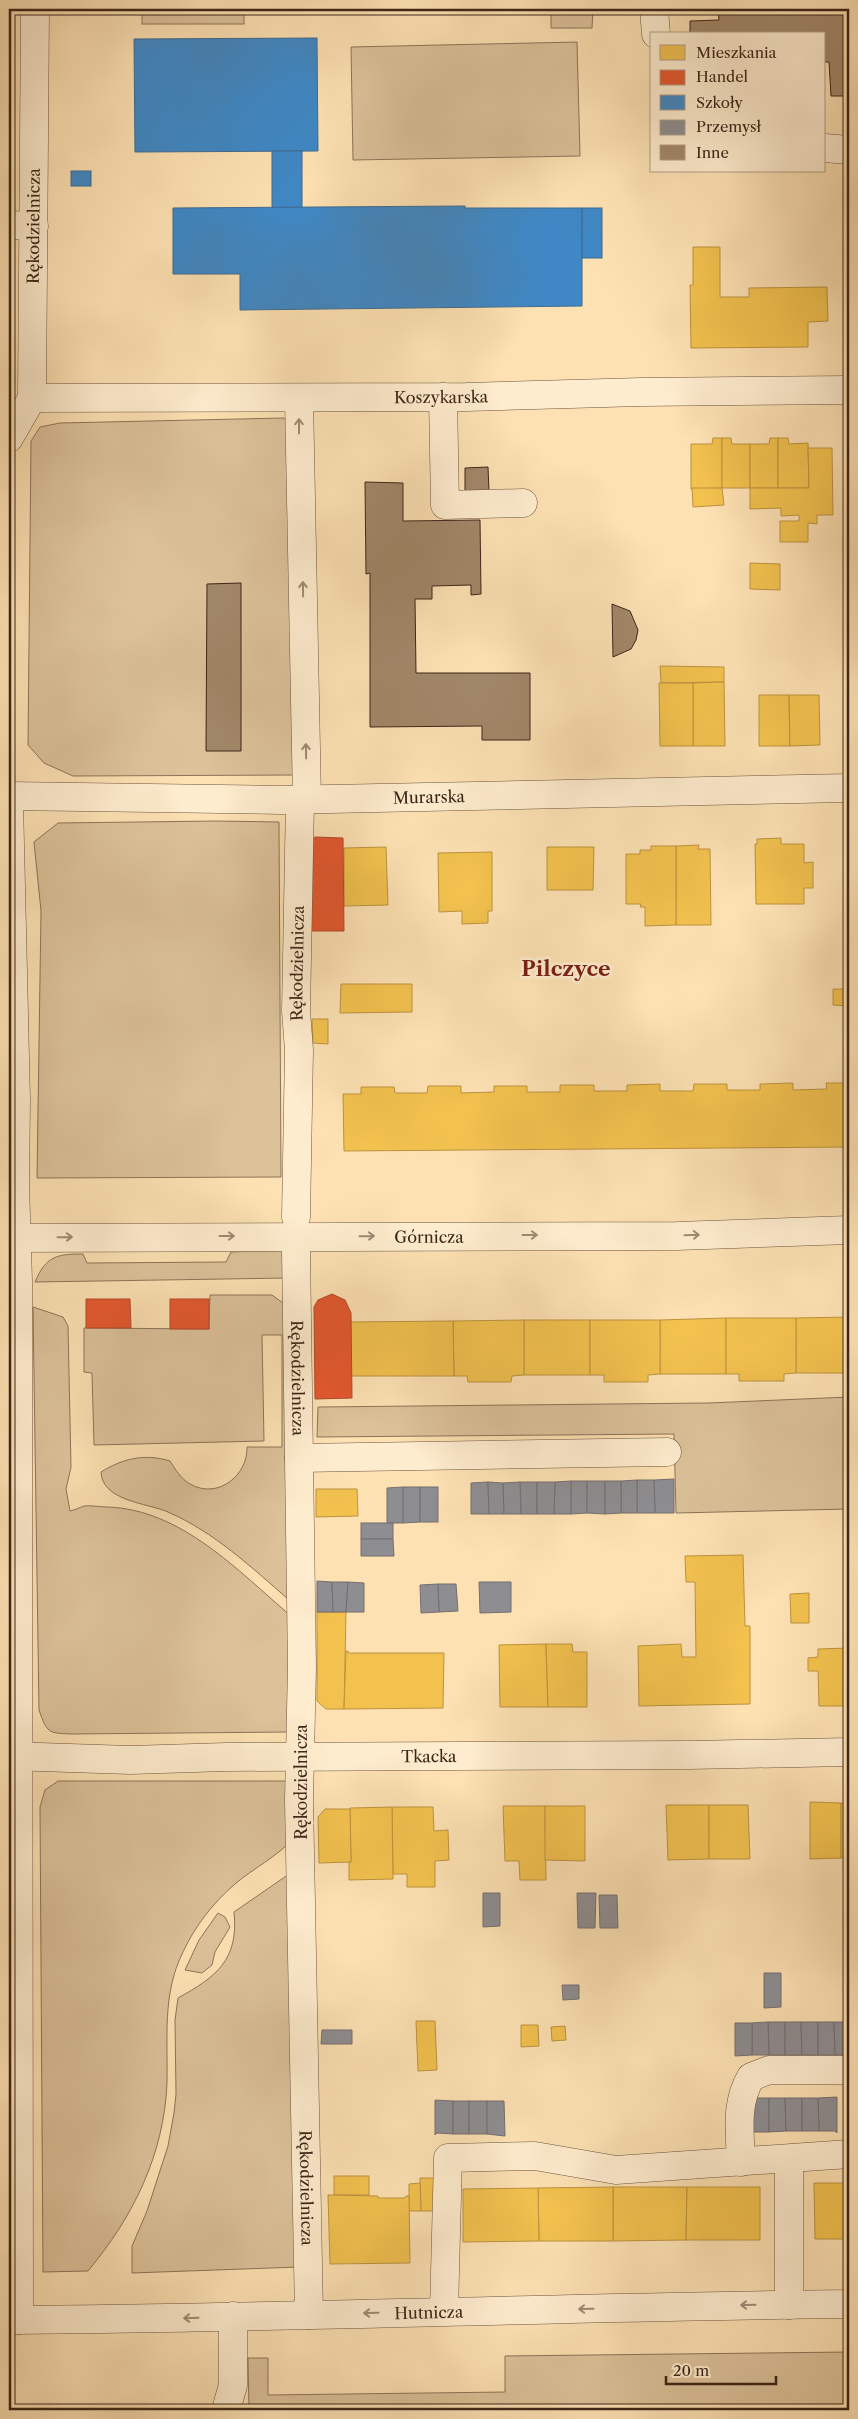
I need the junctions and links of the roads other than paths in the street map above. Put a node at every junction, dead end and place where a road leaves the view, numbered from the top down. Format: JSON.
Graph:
{"nodes":[{"id":1,"x":35,"y":9,"type":"edge"},
{"id":2,"x":654,"y":9,"type":"edge"},
{"id":3,"x":656,"y":32,"type":"edge"},
{"id":4,"x":826,"y":148,"type":"edge"},
{"id":5,"x":849,"y":150,"type":"edge"},
{"id":6,"x":21,"y":226,"type":"edge"},
{"id":7,"x":849,"y":390,"type":"edge"},
{"id":8,"x":443,"y":397,"type":"junction"},
{"id":9,"x":32,"y":398,"type":"junction"},
{"id":10,"x":299,"y":398,"type":"junction"},
{"id":11,"x":9,"y":438,"type":"edge"},
{"id":12,"x":522,"y":503,"type":"dead end"},
{"id":13,"x":849,"y":788,"type":"edge"},
{"id":14,"x":9,"y":796,"type":"edge"},
{"id":15,"x":303,"y":800,"type":"junction"},
{"id":16,"x":9,"y":802,"type":"edge"},
{"id":17,"x":296,"y":1218,"type":"dead end"},
{"id":18,"x":849,"y":1230,"type":"edge"},
{"id":19,"x":12,"y":1238,"type":"edge"},
{"id":20,"x":296,"y":1250,"type":"dead end"},
{"id":21,"x":668,"y":1452,"type":"dead end"},
{"id":22,"x":299,"y":1458,"type":"junction"},
{"id":23,"x":14,"y":1483,"type":"edge"},
{"id":24,"x":849,"y":1752,"type":"edge"},
{"id":25,"x":13,"y":1756,"type":"edge"},
{"id":26,"x":300,"y":1758,"type":"junction"},
{"id":27,"x":849,"y":2070,"type":"edge"},
{"id":28,"x":849,"y":2154,"type":"edge"},
{"id":29,"x":789,"y":2159,"type":"junction"},
{"id":30,"x":740,"y":2162,"type":"junction"},
{"id":31,"x":789,"y":2304,"type":"junction"},
{"id":32,"x":849,"y":2304,"type":"edge"},
{"id":33,"x":444,"y":2311,"type":"junction"},
{"id":34,"x":309,"y":2315,"type":"junction"},
{"id":35,"x":233,"y":2316,"type":"junction"},
{"id":36,"x":14,"y":2320,"type":"edge"},
{"id":37,"x":226,"y":2410,"type":"edge"}],
"edges":[{"from":1,"to":6,"type":"street","name":"Rękodzielnicza"},
{"from":2,"to":3,"type":"street"},
{"from":4,"to":5,"type":"street"},
{"from":6,"to":9,"type":"street","name":"Rękodzielnicza"},
{"from":7,"to":8,"type":"street","name":"Koszykarska"},
{"from":8,"to":10,"type":"street","name":"Koszykarska"},
{"from":8,"to":12,"type":"street"},
{"from":9,"to":10,"type":"street","name":"Koszykarska"},
{"from":9,"to":11,"type":"street","name":"Rękodzielnicza"},
{"from":15,"to":10,"type":"street","name":"Rękodzielnicza","one_way":true},
{"from":13,"to":15,"type":"street","name":"Murarska"},
{"from":14,"to":15,"type":"street","name":"Murarska"},
{"from":15,"to":17,"type":"street","name":"Rękodzielnicza"},
{"from":16,"to":19,"type":"street"},
{"from":19,"to":18,"type":"street","name":"Górnicza","one_way":true},
{"from":19,"to":23,"type":"street"},
{"from":20,"to":22,"type":"street","name":"Rękodzielnicza"},
{"from":21,"to":22,"type":"street"},
{"from":22,"to":26,"type":"street","name":"Rękodzielnicza"},
{"from":23,"to":25,"type":"street"},
{"from":24,"to":26,"type":"street","name":"Tkacka"},
{"from":25,"to":26,"type":"street","name":"Tkacka"},
{"from":25,"to":36,"type":"street"},
{"from":26,"to":34,"type":"street","name":"Rękodzielnicza"},
{"from":27,"to":30,"type":"street"},
{"from":28,"to":29,"type":"street"},
{"from":29,"to":30,"type":"street"},
{"from":29,"to":31,"type":"street"},
{"from":30,"to":33,"type":"street"},
{"from":31,"to":32,"type":"street","name":"Hutnicza"},
{"from":31,"to":33,"type":"street","name":"Hutnicza","one_way":true},
{"from":33,"to":34,"type":"street","name":"Hutnicza","one_way":true},
{"from":34,"to":35,"type":"street","name":"Hutnicza"},
{"from":35,"to":36,"type":"street","name":"Hutnicza","one_way":true},
{"from":35,"to":37,"type":"street"}]}
